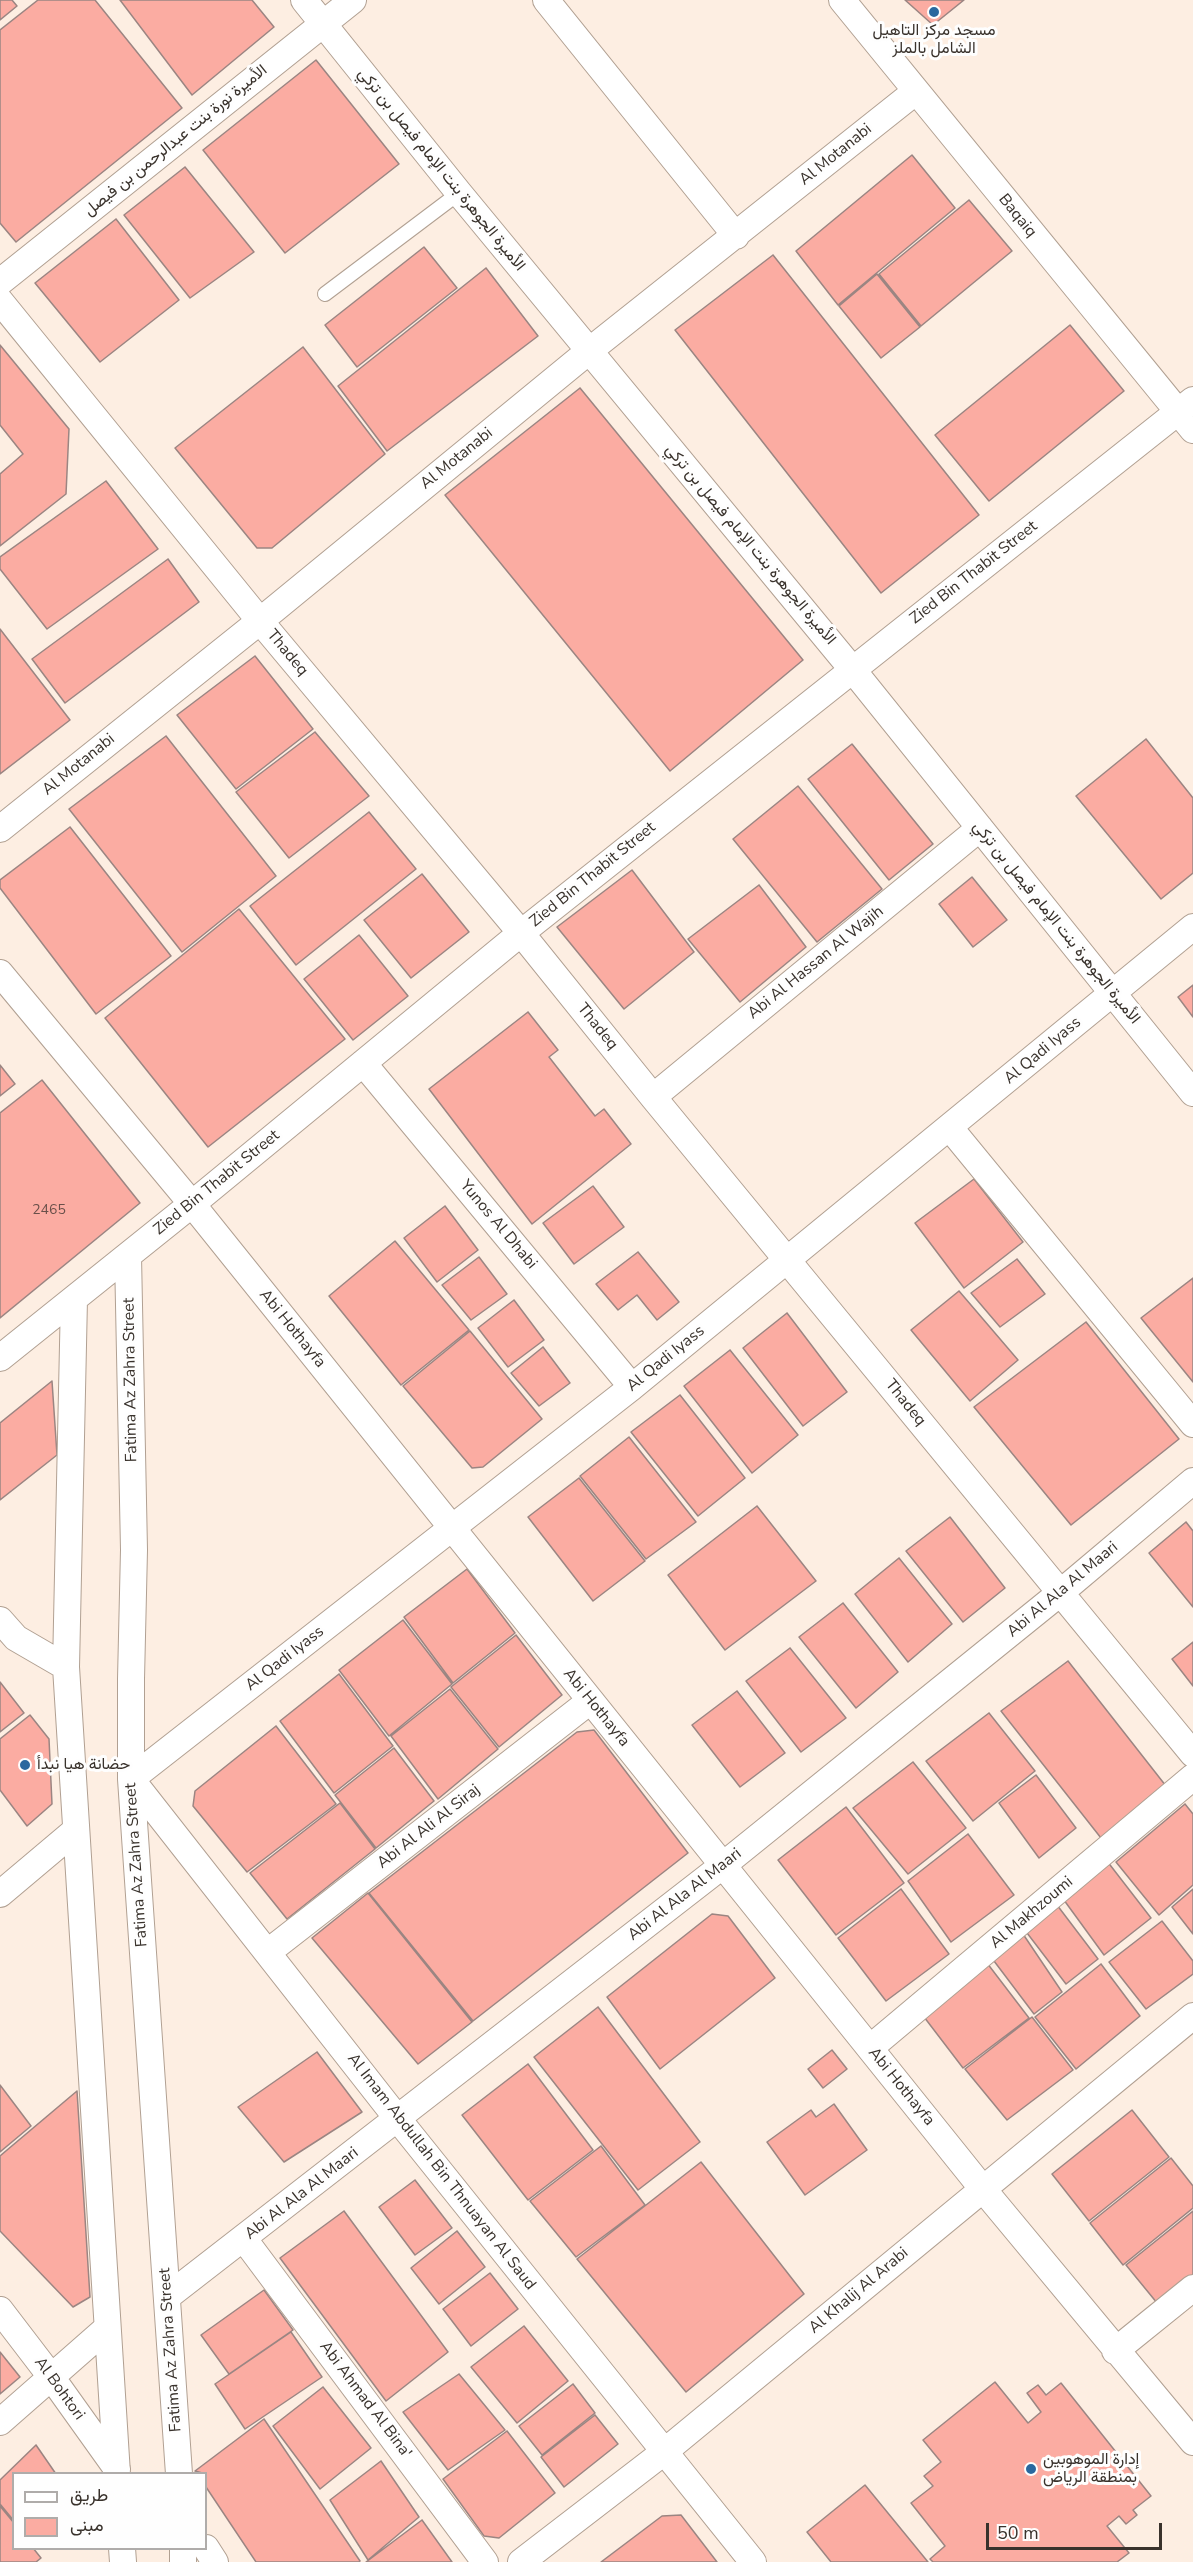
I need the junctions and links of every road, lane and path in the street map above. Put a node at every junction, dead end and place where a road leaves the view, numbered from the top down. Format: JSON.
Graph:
{"nodes":[{"id":1,"x":304,"y":0,"type":"edge"},
{"id":2,"x":353,"y":0,"type":"edge"},
{"id":3,"x":546,"y":0,"type":"edge"},
{"id":4,"x":842,"y":0,"type":"edge"},
{"id":5,"x":323,"y":23,"type":"junction"},
{"id":6,"x":915,"y":92,"type":"junction"},
{"id":7,"x":459,"y":193,"type":"junction"},
{"id":8,"x":736,"y":236,"type":"junction"},
{"id":9,"x":0,"y":282,"type":"edge"},
{"id":10,"x":325,"y":294,"type":"dead end"},
{"id":11,"x":0,"y":301,"type":"edge"},
{"id":12,"x":589,"y":351,"type":"junction"},
{"id":13,"x":1188,"y":415,"type":"edge"},
{"id":14,"x":260,"y":621,"type":"junction"},
{"id":15,"x":852,"y":669,"type":"junction"},
{"id":16,"x":980,"y":828,"type":"junction"},
{"id":17,"x":0,"y":829,"type":"edge"},
{"id":18,"x":1193,"y":927,"type":"edge"},
{"id":19,"x":521,"y":933,"type":"junction"},
{"id":20,"x":0,"y":974,"type":"edge"},
{"id":21,"x":1113,"y":994,"type":"junction"},
{"id":22,"x":363,"y":1063,"type":"junction"},
{"id":23,"x":1193,"y":1093,"type":"edge"},
{"id":24,"x":653,"y":1097,"type":"junction"},
{"id":25,"x":950,"y":1128,"type":"junction"},
{"id":26,"x":192,"y":1204,"type":"junction"},
{"id":27,"x":129,"y":1256,"type":"junction"},
{"id":28,"x":789,"y":1260,"type":"junction"},
{"id":29,"x":74,"y":1299,"type":"junction"},
{"id":30,"x":0,"y":1358,"type":"edge"},
{"id":31,"x":632,"y":1387,"type":"junction"},
{"id":32,"x":1193,"y":1424,"type":"edge"},
{"id":33,"x":1193,"y":1481,"type":"edge"},
{"id":34,"x":453,"y":1528,"type":"junction"},
{"id":35,"x":1060,"y":1593,"type":"junction"},
{"id":36,"x":0,"y":1620,"type":"edge"},
{"id":37,"x":66,"y":1667,"type":"junction"},
{"id":38,"x":590,"y":1701,"type":"junction"},
{"id":39,"x":1193,"y":1754,"type":"edge"},
{"id":40,"x":1193,"y":1777,"type":"edge"},
{"id":41,"x":131,"y":1779,"type":"junction"},
{"id":42,"x":76,"y":1830,"type":"junction"},
{"id":43,"x":722,"y":1866,"type":"junction"},
{"id":44,"x":0,"y":1894,"type":"edge"},
{"id":45,"x":268,"y":1952,"type":"junction"},
{"id":46,"x":1193,"y":2016,"type":"edge"},
{"id":47,"x":870,"y":2048,"type":"junction"},
{"id":48,"x":398,"y":2118,"type":"junction"},
{"id":49,"x":982,"y":2188,"type":"junction"},
{"id":50,"x":244,"y":2239,"type":"junction"},
{"id":51,"x":1193,"y":2288,"type":"edge"},
{"id":52,"x":167,"y":2297,"type":"junction"},
{"id":53,"x":0,"y":2310,"type":"edge"},
{"id":54,"x":106,"y":2329,"type":"junction"},
{"id":55,"x":1115,"y":2351,"type":"junction"},
{"id":56,"x":52,"y":2378,"type":"junction"},
{"id":57,"x":0,"y":2422,"type":"edge"},
{"id":58,"x":1193,"y":2442,"type":"edge"},
{"id":59,"x":664,"y":2452,"type":"junction"},
{"id":60,"x":117,"y":2471,"type":"edge"},
{"id":61,"x":179,"y":2472,"type":"edge"},
{"id":62,"x":485,"y":2562,"type":"edge"},
{"id":63,"x":521,"y":2562,"type":"edge"},
{"id":64,"x":753,"y":2562,"type":"edge"}],
"edges":[{"from":1,"to":5,"type":"street","name":"الأميرة الجوهرة بنت الإمام فيصل بن تركي"},
{"from":2,"to":5,"type":"street","name":"الأميرة نورة بنت عبدالرحمن بن فيصل"},
{"from":3,"to":8,"type":"street"},
{"from":4,"to":6,"type":"street","name":"Baqaiq"},
{"from":5,"to":7,"type":"street","name":"الأميرة الجوهرة بنت الإمام فيصل بن تركي"},
{"from":5,"to":9,"type":"street","name":"الأميرة نورة بنت عبدالرحمن بن فيصل"},
{"from":6,"to":8,"type":"street","name":"Al Motanabi"},
{"from":6,"to":13,"type":"street","name":"Baqaiq"},
{"from":7,"to":10,"type":"lane"},
{"from":7,"to":12,"type":"street","name":"الأميرة الجوهرة بنت الإمام فيصل بن تركي"},
{"from":8,"to":12,"type":"street","name":"Al Motanabi"},
{"from":11,"to":14,"type":"street","name":"Thadeq"},
{"from":12,"to":14,"type":"street","name":"Al Motanabi"},
{"from":12,"to":15,"type":"street","name":"الأميرة الجوهرة بنت الإمام فيصل بن تركي"},
{"from":13,"to":15,"type":"street","name":"Zied Bin Thabit Street"},
{"from":14,"to":17,"type":"street","name":"Al Motanabi"},
{"from":14,"to":19,"type":"street","name":"Thadeq"},
{"from":15,"to":16,"type":"street","name":"الأميرة الجوهرة بنت الإمام فيصل بن تركي"},
{"from":15,"to":19,"type":"street","name":"Zied Bin Thabit Street"},
{"from":16,"to":21,"type":"street","name":"الأميرة الجوهرة بنت الإمام فيصل بن تركي"},
{"from":16,"to":24,"type":"street","name":"Abi Al Hassan Al Wajih"},
{"from":18,"to":21,"type":"street","name":"Al Qadi Iyass"},
{"from":19,"to":22,"type":"street","name":"Zied Bin Thabit Street"},
{"from":19,"to":24,"type":"street","name":"Thadeq"},
{"from":20,"to":26,"type":"street","name":"Abi Hothayfa"},
{"from":21,"to":23,"type":"street","name":"الأميرة الجوهرة بنت الإمام فيصل بن تركي"},
{"from":21,"to":25,"type":"street","name":"Al Qadi Iyass"},
{"from":22,"to":26,"type":"street","name":"Zied Bin Thabit Street"},
{"from":22,"to":31,"type":"street","name":"Yunos Al Dhabi"},
{"from":24,"to":28,"type":"street","name":"Thadeq"},
{"from":25,"to":28,"type":"street","name":"Al Qadi Iyass"},
{"from":25,"to":32,"type":"street"},
{"from":26,"to":27,"type":"street","name":"Zied Bin Thabit Street"},
{"from":26,"to":34,"type":"street","name":"Abi Hothayfa"},
{"from":27,"to":29,"type":"street","name":"Zied Bin Thabit Street"},
{"from":27,"to":41,"type":"street","name":"Fatima Az Zahra Street"},
{"from":28,"to":31,"type":"street","name":"Al Qadi Iyass"},
{"from":28,"to":35,"type":"street","name":"Thadeq"},
{"from":29,"to":30,"type":"street","name":"Zied Bin Thabit Street"},
{"from":29,"to":37,"type":"street"},
{"from":31,"to":34,"type":"street","name":"Al Qadi Iyass"},
{"from":33,"to":35,"type":"street","name":"Abi Al Ala Al Maari"},
{"from":34,"to":38,"type":"street","name":"Abi Hothayfa"},
{"from":34,"to":41,"type":"street","name":"Al Qadi Iyass"},
{"from":35,"to":39,"type":"street","name":"Thadeq"},
{"from":35,"to":43,"type":"street","name":"Abi Al Ala Al Maari"},
{"from":36,"to":37,"type":"street"},
{"from":37,"to":42,"type":"street"},
{"from":38,"to":43,"type":"street","name":"Abi Hothayfa"},
{"from":38,"to":45,"type":"street","name":"Abi Al Ali Al Siraj"},
{"from":40,"to":47,"type":"street","name":"Al Makhzoumi"},
{"from":41,"to":45,"type":"street","name":"Al Imam Abdullah Bin Thnuayan Al Saud"},
{"from":41,"to":52,"type":"street","name":"Fatima Az Zahra Street"},
{"from":42,"to":44,"type":"street"},
{"from":42,"to":54,"type":"street"},
{"from":43,"to":47,"type":"street","name":"Abi Hothayfa"},
{"from":43,"to":48,"type":"street","name":"Abi Al Ala Al Maari"},
{"from":45,"to":48,"type":"street","name":"Al Imam Abdullah Bin Thnuayan Al Saud"},
{"from":46,"to":49,"type":"street","name":"Al Khalij Al Arabi"},
{"from":47,"to":49,"type":"street","name":"Abi Hothayfa"},
{"from":48,"to":50,"type":"street","name":"Abi Al Ala Al Maari"},
{"from":48,"to":59,"type":"street","name":"Al Imam Abdullah Bin Thnuayan Al Saud"},
{"from":49,"to":55,"type":"street","name":"Abi Hothayfa"},
{"from":49,"to":59,"type":"street","name":"Al Khalij Al Arabi"},
{"from":50,"to":52,"type":"street","name":"Abi Al Ala Al Maari"},
{"from":50,"to":62,"type":"street","name":"Abi Ahmad Al Bina'"},
{"from":51,"to":55,"type":"street"},
{"from":52,"to":61,"type":"street","name":"Fatima Az Zahra Street"},
{"from":53,"to":56,"type":"street","name":"Al Bohtori"},
{"from":54,"to":56,"type":"street"},
{"from":54,"to":60,"type":"street"},
{"from":55,"to":58,"type":"street","name":"Abi Hothayfa"},
{"from":56,"to":57,"type":"street"},
{"from":56,"to":60,"type":"street","name":"Al Bohtori"},
{"from":59,"to":63,"type":"street","name":"Al Khalij Al Arabi"},
{"from":59,"to":64,"type":"street","name":"Al Imam Abdullah Bin Thnuayan Al Saud"}]}
